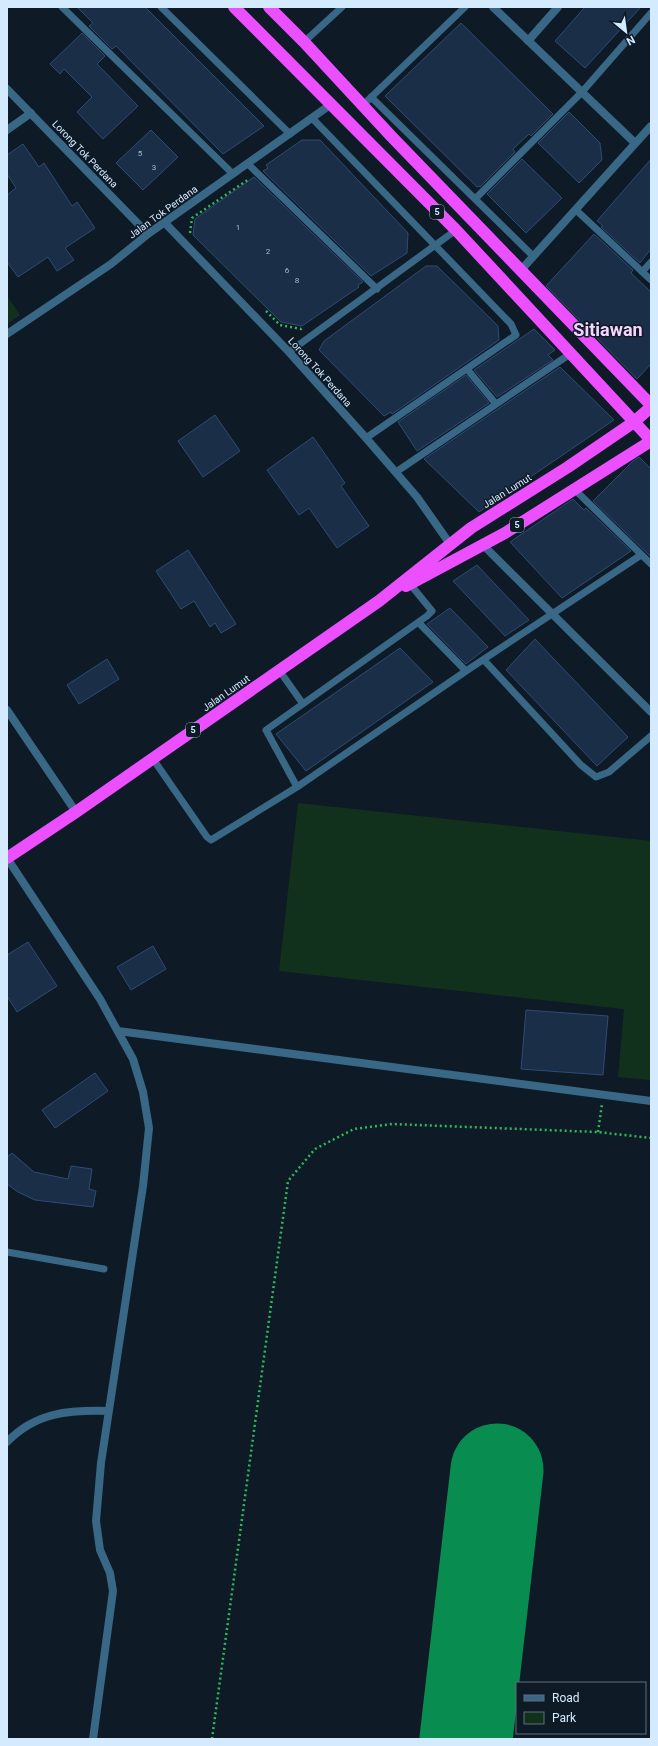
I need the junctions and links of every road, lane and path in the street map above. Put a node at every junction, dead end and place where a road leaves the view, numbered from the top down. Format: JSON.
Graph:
{"nodes":[{"id":1,"x":62,"y":7,"type":"edge"},
{"id":2,"x":161,"y":7,"type":"edge"},
{"id":3,"x":234,"y":7,"type":"edge"},
{"id":4,"x":269,"y":7,"type":"edge"},
{"id":5,"x":342,"y":7,"type":"edge"},
{"id":6,"x":465,"y":7,"type":"edge"},
{"id":7,"x":493,"y":7,"type":"edge"},
{"id":8,"x":558,"y":7,"type":"edge"},
{"id":9,"x":651,"y":13,"type":"edge"},
{"id":10,"x":528,"y":41,"type":"junction"},
{"id":11,"x":304,"y":42,"type":"junction"},
{"id":12,"x":7,"y":89,"type":"edge"},
{"id":13,"x":582,"y":92,"type":"junction"},
{"id":14,"x":371,"y":97,"type":"junction"},
{"id":15,"x":330,"y":105,"type":"junction"},
{"id":16,"x":362,"y":106,"type":"junction"},
{"id":17,"x":31,"y":113,"type":"junction"},
{"id":18,"x":312,"y":118,"type":"junction"},
{"id":19,"x":651,"y":126,"type":"edge"},
{"id":20,"x":7,"y":130,"type":"edge"},
{"id":21,"x":290,"y":134,"type":"junction"},
{"id":22,"x":635,"y":144,"type":"junction"},
{"id":23,"x":248,"y":164,"type":"junction"},
{"id":24,"x":258,"y":173,"type":"junction"},
{"id":25,"x":233,"y":174,"type":"junction"},
{"id":26,"x":475,"y":199,"type":"junction"},
{"id":27,"x":576,"y":210,"type":"junction"},
{"id":28,"x":165,"y":222,"type":"junction"},
{"id":29,"x":456,"y":230,"type":"junction"},
{"id":30,"x":148,"y":234,"type":"junction"},
{"id":31,"x":195,"y":238,"type":"dead end"},
{"id":32,"x":435,"y":246,"type":"junction"},
{"id":33,"x":533,"y":256,"type":"junction"},
{"id":34,"x":651,"y":262,"type":"edge"},
{"id":35,"x":521,"y":270,"type":"junction"},
{"id":36,"x":642,"y":272,"type":"junction"},
{"id":37,"x":651,"y":280,"type":"edge"},
{"id":38,"x":377,"y":289,"type":"junction"},
{"id":39,"x":264,"y":308,"type":"dead end"},
{"id":40,"x":307,"y":325,"type":"dead end"},
{"id":41,"x":7,"y":334,"type":"edge"},
{"id":42,"x":289,"y":352,"type":"junction"},
{"id":43,"x":570,"y":354,"type":"junction"},
{"id":44,"x":467,"y":369,"type":"junction"},
{"id":45,"x":496,"y":404,"type":"junction"},
{"id":46,"x":651,"y":406,"type":"edge"},
{"id":47,"x":634,"y":422,"type":"junction"},
{"id":48,"x":366,"y":438,"type":"junction"},
{"id":49,"x":651,"y":441,"type":"edge"},
{"id":50,"x":396,"y":472,"type":"junction"},
{"id":51,"x":574,"y":489,"type":"junction"},
{"id":52,"x":450,"y":544,"type":"junction"},
{"id":53,"x":483,"y":545,"type":"junction"},
{"id":54,"x":641,"y":555,"type":"junction"},
{"id":55,"x":651,"y":564,"type":"edge"},
{"id":56,"x":410,"y":584,"type":"junction"},
{"id":57,"x":379,"y":601,"type":"junction"},
{"id":58,"x":553,"y":615,"type":"junction"},
{"id":59,"x":419,"y":623,"type":"junction"},
{"id":60,"x":484,"y":660,"type":"junction"},
{"id":61,"x":279,"y":670,"type":"junction"},
{"id":62,"x":466,"y":671,"type":"junction"},
{"id":63,"x":303,"y":704,"type":"junction"},
{"id":64,"x":7,"y":710,"type":"edge"},
{"id":65,"x":651,"y":712,"type":"edge"},
{"id":66,"x":651,"y":736,"type":"edge"},
{"id":67,"x":153,"y":759,"type":"junction"},
{"id":68,"x":297,"y":787,"type":"junction"},
{"id":69,"x":76,"y":812,"type":"junction"},
{"id":70,"x":7,"y":858,"type":"edge"},
{"id":71,"x":118,"y":1031,"type":"junction"},
{"id":72,"x":603,"y":1096,"type":"junction"},
{"id":73,"x":651,"y":1101,"type":"edge"},
{"id":74,"x":598,"y":1132,"type":"junction"},
{"id":75,"x":651,"y":1138,"type":"edge"},
{"id":76,"x":7,"y":1252,"type":"edge"},
{"id":77,"x":104,"y":1269,"type":"dead end"},
{"id":78,"x":108,"y":1411,"type":"junction"},
{"id":79,"x":7,"y":1442,"type":"edge"},
{"id":80,"x":93,"y":1739,"type":"edge"},
{"id":81,"x":212,"y":1739,"type":"edge"}],
"edges":[{"from":1,"to":25,"type":"lane"},
{"from":2,"to":21,"type":"lane"},
{"from":3,"to":15,"type":"highway","number":"5"},
{"from":4,"to":11,"type":"highway","number":"5"},
{"from":5,"to":11,"type":"lane"},
{"from":6,"to":14,"type":"lane"},
{"from":7,"to":10,"type":"street"},
{"from":8,"to":10,"type":"street"},
{"from":9,"to":13,"type":"lane"},
{"from":10,"to":13,"type":"street"},
{"from":11,"to":16,"type":"highway","number":"5"},
{"from":12,"to":17,"type":"street","name":"Lorong Tok Perdana"},
{"from":13,"to":22,"type":"street"},
{"from":13,"to":26,"type":"lane"},
{"from":14,"to":16,"type":"lane"},
{"from":14,"to":26,"type":"lane"},
{"from":15,"to":18,"type":"street","name":"Jalan Tok Perdana"},
{"from":15,"to":29,"type":"highway","number":"5"},
{"from":16,"to":35,"type":"highway","number":"5"},
{"from":17,"to":20,"type":"street"},
{"from":17,"to":30,"type":"street","name":"Lorong Tok Perdana"},
{"from":18,"to":21,"type":"street","name":"Jalan Tok Perdana"},
{"from":18,"to":32,"type":"lane"},
{"from":19,"to":22,"type":"street"},
{"from":21,"to":23,"type":"street","name":"Jalan Tok Perdana"},
{"from":22,"to":27,"type":"street"},
{"from":23,"to":24,"type":"lane"},
{"from":23,"to":25,"type":"street","name":"Jalan Tok Perdana"},
{"from":24,"to":31,"type":"path"},
{"from":24,"to":38,"type":"lane"},
{"from":25,"to":28,"type":"street","name":"Jalan Tok Perdana"},
{"from":26,"to":33,"type":"lane"},
{"from":27,"to":33,"type":"street"},
{"from":27,"to":36,"type":"lane"},
{"from":28,"to":30,"type":"street","name":"Jalan Tok Perdana"},
{"from":28,"to":42,"type":"street","name":"Lorong Tok Perdana"},
{"from":29,"to":32,"type":"lane"},
{"from":29,"to":43,"type":"highway","number":"5"},
{"from":30,"to":41,"type":"street","name":"Jalan Tok Perdana"},
{"from":32,"to":38,"type":"lane"},
{"from":32,"to":44,"type":"lane"},
{"from":33,"to":35,"type":"street"},
{"from":34,"to":36,"type":"lane"},
{"from":35,"to":46,"type":"highway","number":"5"},
{"from":36,"to":37,"type":"lane"},
{"from":38,"to":42,"type":"lane"},
{"from":39,"to":40,"type":"path"},
{"from":42,"to":48,"type":"street","name":"Lorong Tok Perdana"},
{"from":43,"to":45,"type":"lane"},
{"from":43,"to":47,"type":"highway","number":"5"},
{"from":44,"to":45,"type":"lane"},
{"from":44,"to":48,"type":"lane"},
{"from":45,"to":50,"type":"lane"},
{"from":46,"to":47,"type":"highway","name":"Jalan Lumut","number":"5"},
{"from":47,"to":49,"type":"highway","number":"5"},
{"from":47,"to":52,"type":"highway","name":"Jalan Lumut","number":"5"},
{"from":48,"to":50,"type":"street","name":"Lorong Tok Perdana"},
{"from":49,"to":51,"type":"highway","name":"Jalan Lumut","number":"5"},
{"from":50,"to":52,"type":"street","name":"Lorong Tok Perdana"},
{"from":51,"to":53,"type":"highway","name":"Jalan Lumut","number":"5"},
{"from":51,"to":54,"type":"lane"},
{"from":52,"to":57,"type":"highway","name":"Jalan Lumut","number":"5"},
{"from":53,"to":56,"type":"highway","name":"Jalan Lumut","number":"5"},
{"from":53,"to":58,"type":"street"},
{"from":54,"to":55,"type":"lane"},
{"from":54,"to":58,"type":"lane"},
{"from":56,"to":57,"type":"highway","name":"Jalan Lumut","number":"5"},
{"from":56,"to":59,"type":"lane"},
{"from":57,"to":61,"type":"highway","name":"Jalan Lumut","number":"5"},
{"from":58,"to":60,"type":"lane"},
{"from":58,"to":65,"type":"street"},
{"from":59,"to":62,"type":"lane"},
{"from":59,"to":63,"type":"lane"},
{"from":60,"to":62,"type":"lane"},
{"from":60,"to":66,"type":"lane"},
{"from":61,"to":63,"type":"lane"},
{"from":61,"to":67,"type":"highway","name":"Jalan Lumut","number":"5"},
{"from":62,"to":68,"type":"lane"},
{"from":63,"to":68,"type":"lane"},
{"from":64,"to":69,"type":"street"},
{"from":67,"to":68,"type":"lane"},
{"from":67,"to":69,"type":"highway","name":"Jalan Lumut","number":"5"},
{"from":69,"to":70,"type":"highway","name":"Jalan Lumut","number":"5"},
{"from":70,"to":71,"type":"street"},
{"from":71,"to":72,"type":"street"},
{"from":71,"to":78,"type":"street"},
{"from":72,"to":73,"type":"street"},
{"from":72,"to":74,"type":"path"},
{"from":74,"to":75,"type":"path"},
{"from":74,"to":81,"type":"path"},
{"from":76,"to":77,"type":"lane"},
{"from":78,"to":79,"type":"street"},
{"from":78,"to":80,"type":"street"}]}
